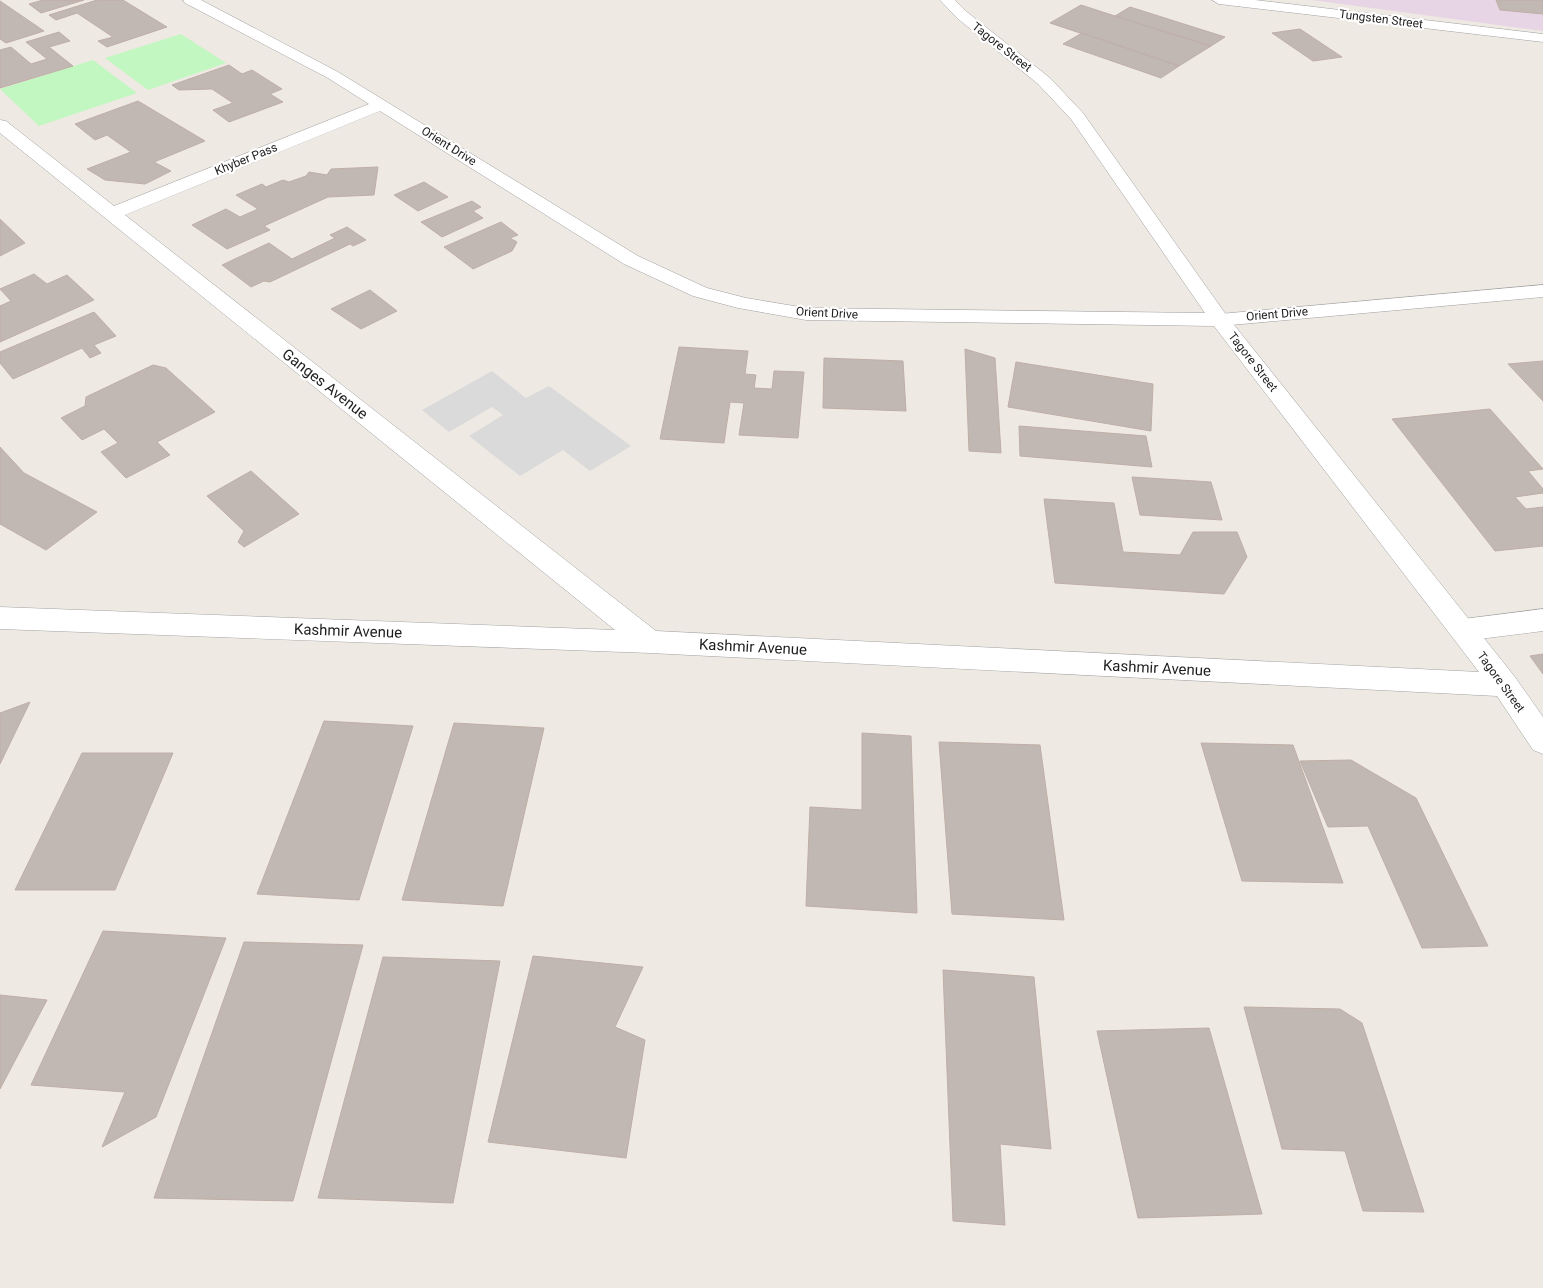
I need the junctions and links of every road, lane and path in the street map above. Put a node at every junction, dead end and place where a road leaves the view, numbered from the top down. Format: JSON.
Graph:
{"nodes":[{"id":1,"x":190,"y":0,"type":"edge"},
{"id":2,"x":947,"y":0,"type":"edge"},
{"id":3,"x":1219,"y":0,"type":"edge"},
{"id":4,"x":1543,"y":38,"type":"edge"},
{"id":5,"x":382,"y":105,"type":"junction"},
{"id":6,"x":0,"y":125,"type":"edge"},
{"id":7,"x":110,"y":214,"type":"junction"},
{"id":8,"x":1543,"y":291,"type":"edge"},
{"id":9,"x":1220,"y":320,"type":"junction"},
{"id":10,"x":0,"y":618,"type":"edge"},
{"id":11,"x":1543,"y":620,"type":"edge"},
{"id":12,"x":1463,"y":630,"type":"junction"},
{"id":13,"x":650,"y":642,"type":"junction"},
{"id":14,"x":1505,"y":685,"type":"junction"},
{"id":15,"x":1543,"y":741,"type":"edge"}],
"edges":[{"from":1,"to":5,"type":"street","name":"Orient Drive"},
{"from":2,"to":9,"type":"street","name":"Tagore Street"},
{"from":3,"to":4,"type":"street","name":"Tungsten Street"},
{"from":5,"to":7,"type":"street","name":"Khyber Pass"},
{"from":5,"to":9,"type":"street","name":"Orient Drive"},
{"from":6,"to":7,"type":"street","name":"Ganges Avenue"},
{"from":7,"to":13,"type":"street","name":"Ganges Avenue"},
{"from":8,"to":9,"type":"street","name":"Orient Drive"},
{"from":9,"to":12,"type":"street","name":"Tagore Street"},
{"from":10,"to":13,"type":"street","name":"Kashmir Avenue"},
{"from":11,"to":12,"type":"street"},
{"from":12,"to":14,"type":"street","name":"Tagore Street"},
{"from":13,"to":14,"type":"street","name":"Kashmir Avenue"},
{"from":14,"to":15,"type":"street","name":"Tagore Street"}]}
